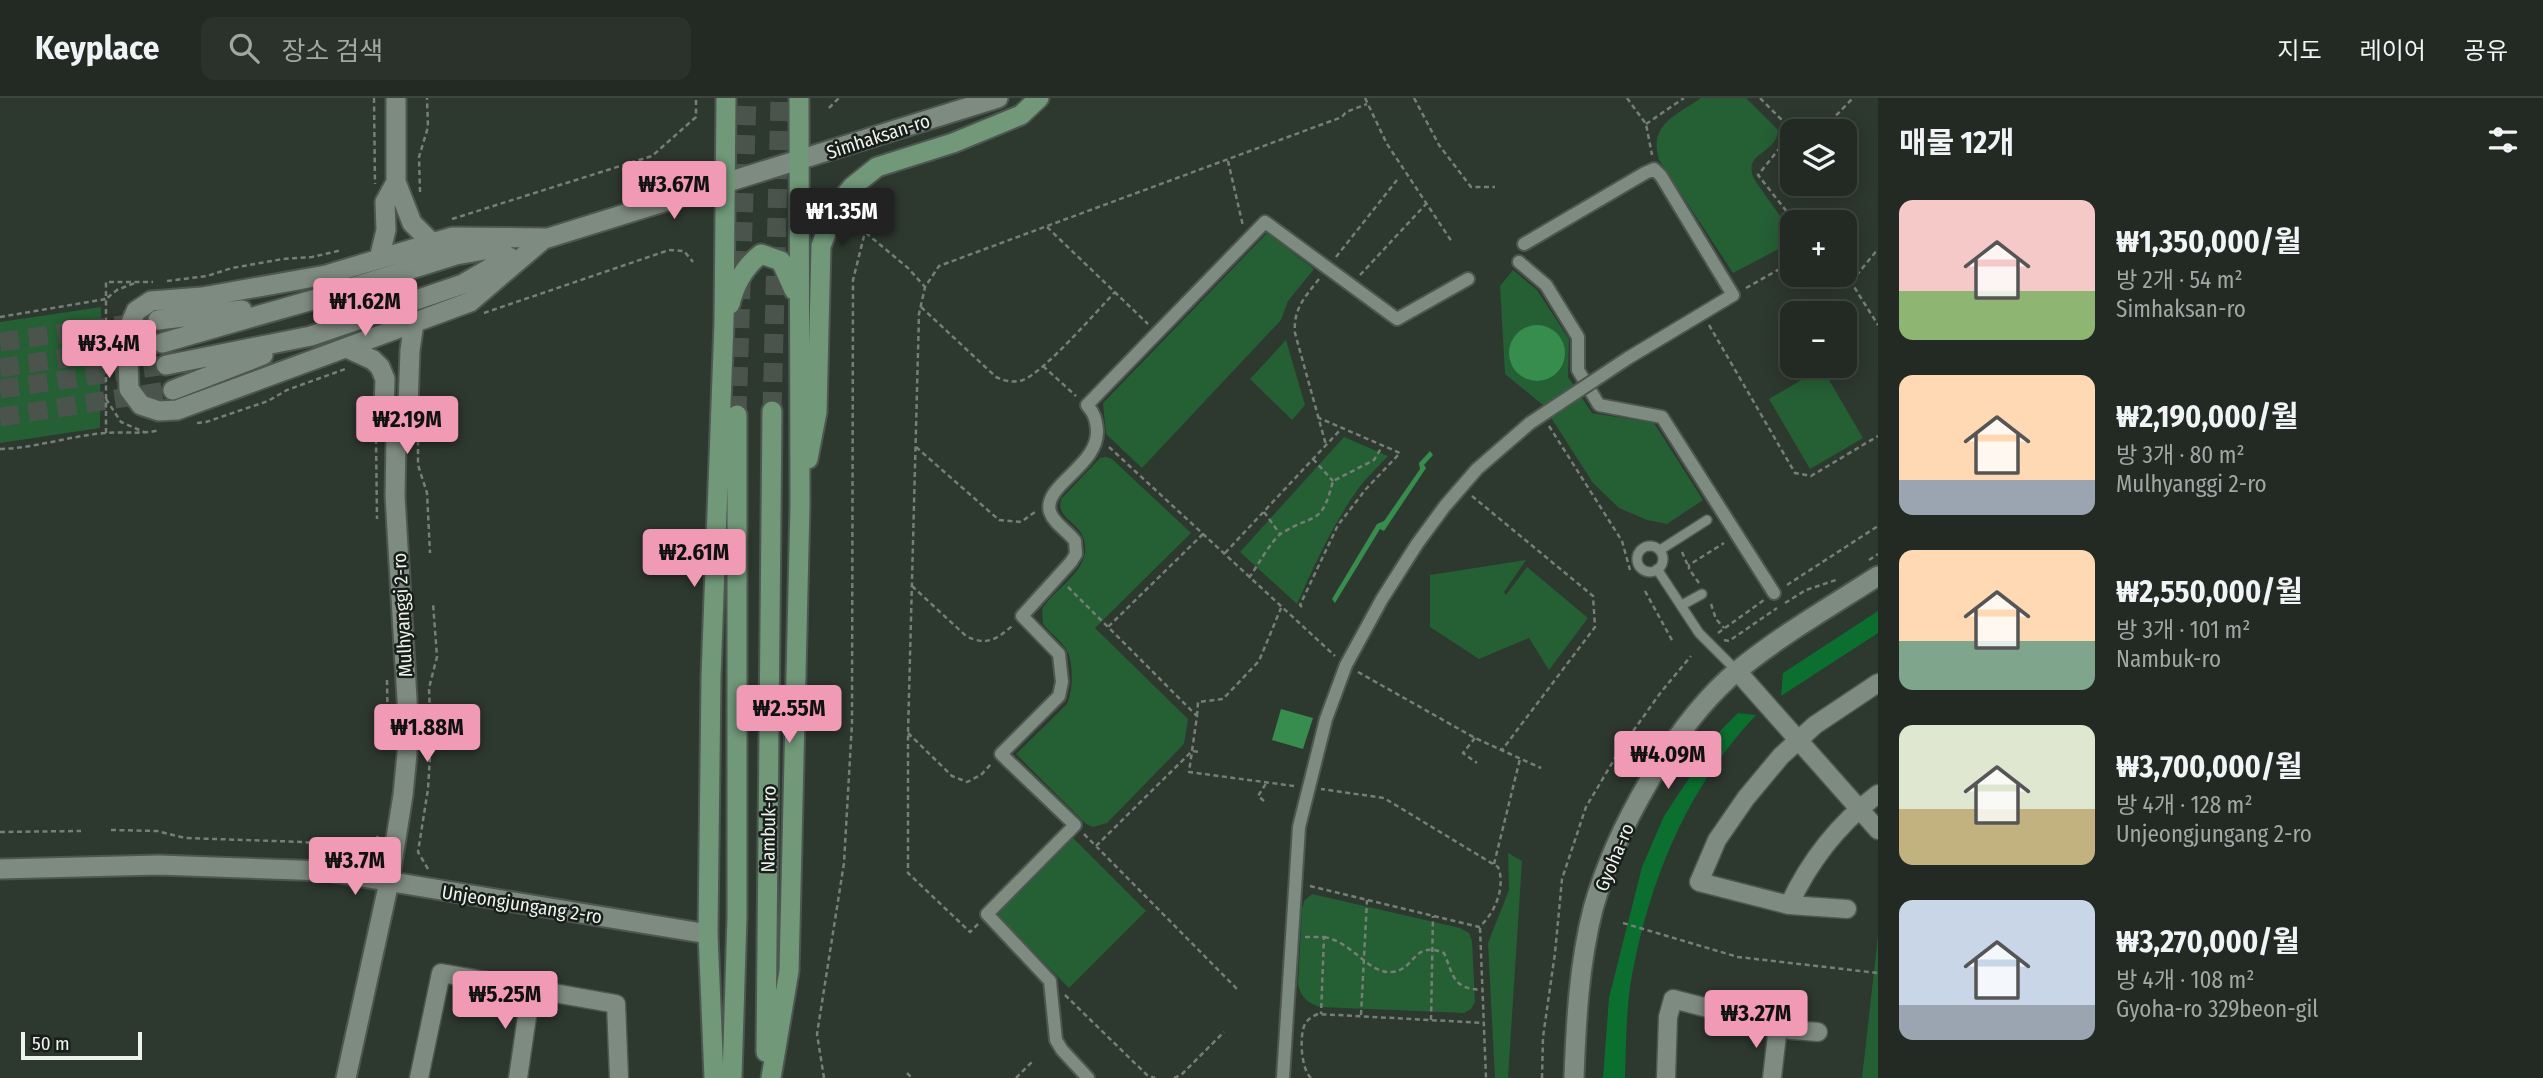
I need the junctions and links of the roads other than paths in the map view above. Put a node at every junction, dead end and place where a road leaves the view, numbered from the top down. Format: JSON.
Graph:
{"nodes":[{"id":1,"x":396,"y":98,"type":"edge"},
{"id":2,"x":726,"y":98,"type":"edge"},
{"id":3,"x":799,"y":98,"type":"edge"},
{"id":4,"x":998,"y":98,"type":"edge"},
{"id":5,"x":1039,"y":98,"type":"edge"},
{"id":6,"x":797,"y":162,"type":"junction"},
{"id":7,"x":396,"y":182,"type":"junction"},
{"id":8,"x":726,"y":185,"type":"junction"},
{"id":9,"x":541,"y":239,"type":"junction"},
{"id":10,"x":432,"y":243,"type":"junction"},
{"id":11,"x":1524,"y":244,"type":"dead end"},
{"id":12,"x":379,"y":259,"type":"junction"},
{"id":13,"x":1519,"y":262,"type":"dead end"},
{"id":14,"x":1468,"y":279,"type":"dead end"},
{"id":15,"x":799,"y":300,"type":"junction"},
{"id":16,"x":309,"y":301,"type":"junction"},
{"id":17,"x":158,"y":320,"type":"tunnel mouth"},
{"id":18,"x":724,"y":322,"type":"junction"},
{"id":19,"x":414,"y":323,"type":"junction"},
{"id":20,"x":311,"y":336,"type":"junction"},
{"id":21,"x":162,"y":342,"type":"tunnel mouth"},
{"id":22,"x":347,"y":348,"type":"junction"},
{"id":23,"x":166,"y":365,"type":"tunnel mouth"},
{"id":24,"x":173,"y":390,"type":"tunnel mouth"},
{"id":25,"x":772,"y":411,"type":"tunnel mouth"},
{"id":26,"x":737,"y":415,"type":"tunnel mouth"},
{"id":27,"x":396,"y":439,"type":"junction"},
{"id":28,"x":800,"y":505,"type":"junction"},
{"id":29,"x":1707,"y":520,"type":"dead end"},
{"id":30,"x":1660,"y":550,"type":"junction"},
{"id":31,"x":1873,"y":568,"type":"edge"},
{"id":32,"x":1657,"y":569,"type":"junction"},
{"id":33,"x":1774,"y":593,"type":"road end"},
{"id":34,"x":1705,"y":595,"type":"road end"},
{"id":35,"x":1682,"y":605,"type":"junction"},
{"id":36,"x":1737,"y":671,"type":"junction"},
{"id":37,"x":1878,"y":683,"type":"edge"},
{"id":38,"x":1798,"y":740,"type":"junction"},
{"id":39,"x":1878,"y":794,"type":"edge"},
{"id":40,"x":1859,"y":809,"type":"junction"},
{"id":41,"x":1878,"y":830,"type":"edge"},
{"id":42,"x":0,"y":869,"type":"edge"},
{"id":43,"x":388,"y":882,"type":"junction"},
{"id":44,"x":1789,"y":905,"type":"junction"},
{"id":45,"x":1847,"y":909,"type":"dead end"},
{"id":46,"x":708,"y":934,"type":"junction"},
{"id":47,"x":531,"y":989,"type":"junction"},
{"id":48,"x":1778,"y":1026,"type":"junction"},
{"id":49,"x":1818,"y":1032,"type":"dead end"},
{"id":50,"x":346,"y":1078,"type":"edge"},
{"id":51,"x":419,"y":1078,"type":"edge"},
{"id":52,"x":517,"y":1078,"type":"edge"},
{"id":53,"x":619,"y":1078,"type":"edge"},
{"id":54,"x":714,"y":1078,"type":"edge"},
{"id":55,"x":732,"y":1078,"type":"edge"},
{"id":56,"x":766,"y":1078,"type":"edge"},
{"id":57,"x":771,"y":1078,"type":"edge"},
{"id":58,"x":1088,"y":1078,"type":"edge"},
{"id":59,"x":1283,"y":1078,"type":"edge"},
{"id":60,"x":1574,"y":1078,"type":"edge"},
{"id":61,"x":1666,"y":1078,"type":"edge"},
{"id":62,"x":1772,"y":1078,"type":"edge"}],
"edges":[{"from":1,"to":7,"type":"street"},
{"from":2,"to":8,"type":"main road"},
{"from":3,"to":6,"type":"main road"},
{"from":4,"to":6,"type":"street","name":"Simhaksan-ro"},
{"from":5,"to":28,"type":"main road"},
{"from":6,"to":8,"type":"street","name":"Simhaksan-ro"},
{"from":6,"to":15,"type":"main road"},
{"from":7,"to":10,"type":"street"},
{"from":7,"to":12,"type":"street"},
{"from":8,"to":9,"type":"street","name":"Simhaksan-ro"},
{"from":8,"to":18,"type":"main road"},
{"from":9,"to":10,"type":"street"},
{"from":9,"to":16,"type":"street"},
{"from":9,"to":19,"type":"street"},
{"from":9,"to":20,"type":"street"},
{"from":10,"to":12,"type":"street"},
{"from":11,"to":59,"type":"street","bridge":true},
{"from":12,"to":22,"type":"street"},
{"from":13,"to":33,"type":"street"},
{"from":14,"to":58,"type":"street"},
{"from":15,"to":18,"type":"main road"},
{"from":15,"to":28,"type":"main road"},
{"from":16,"to":17,"type":"street"},
{"from":16,"to":21,"type":"street"},
{"from":18,"to":46,"type":"main road"},
{"from":19,"to":22,"type":"street"},
{"from":19,"to":27,"type":"street"},
{"from":20,"to":23,"type":"street"},
{"from":20,"to":24,"type":"street"},
{"from":22,"to":27,"type":"street"},
{"from":25,"to":56,"type":"main road","name":"Nambuk-ro"},
{"from":26,"to":55,"type":"main road","name":"Nambuk-ro"},
{"from":27,"to":43,"type":"street","name":"Mulhyanggi 2-ro"},
{"from":28,"to":57,"type":"main road"},
{"from":29,"to":30,"type":"lane"},
{"from":30,"to":32,"type":"lane"},
{"from":30,"to":32,"type":"lane"},
{"from":31,"to":36,"type":"street","name":"Gyoha-ro"},
{"from":32,"to":35,"type":"lane"},
{"from":34,"to":35,"type":"lane"},
{"from":35,"to":36,"type":"lane"},
{"from":36,"to":38,"type":"street"},
{"from":36,"to":60,"type":"street","name":"Gyoha-ro"},
{"from":37,"to":38,"type":"street"},
{"from":38,"to":40,"type":"street"},
{"from":38,"to":44,"type":"street"},
{"from":39,"to":40,"type":"street"},
{"from":40,"to":41,"type":"street"},
{"from":40,"to":44,"type":"street"},
{"from":42,"to":43,"type":"street","name":"Unjeongjungang 2-ro"},
{"from":43,"to":46,"type":"street","name":"Unjeongjungang 2-ro"},
{"from":43,"to":50,"type":"street","name":"Mulhyanggi 2-ro"},
{"from":44,"to":45,"type":"street"},
{"from":46,"to":54,"type":"main road"},
{"from":47,"to":51,"type":"street"},
{"from":47,"to":52,"type":"street"},
{"from":47,"to":53,"type":"street"},
{"from":48,"to":49,"type":"street"},
{"from":48,"to":61,"type":"street"},
{"from":48,"to":62,"type":"street"}]}
